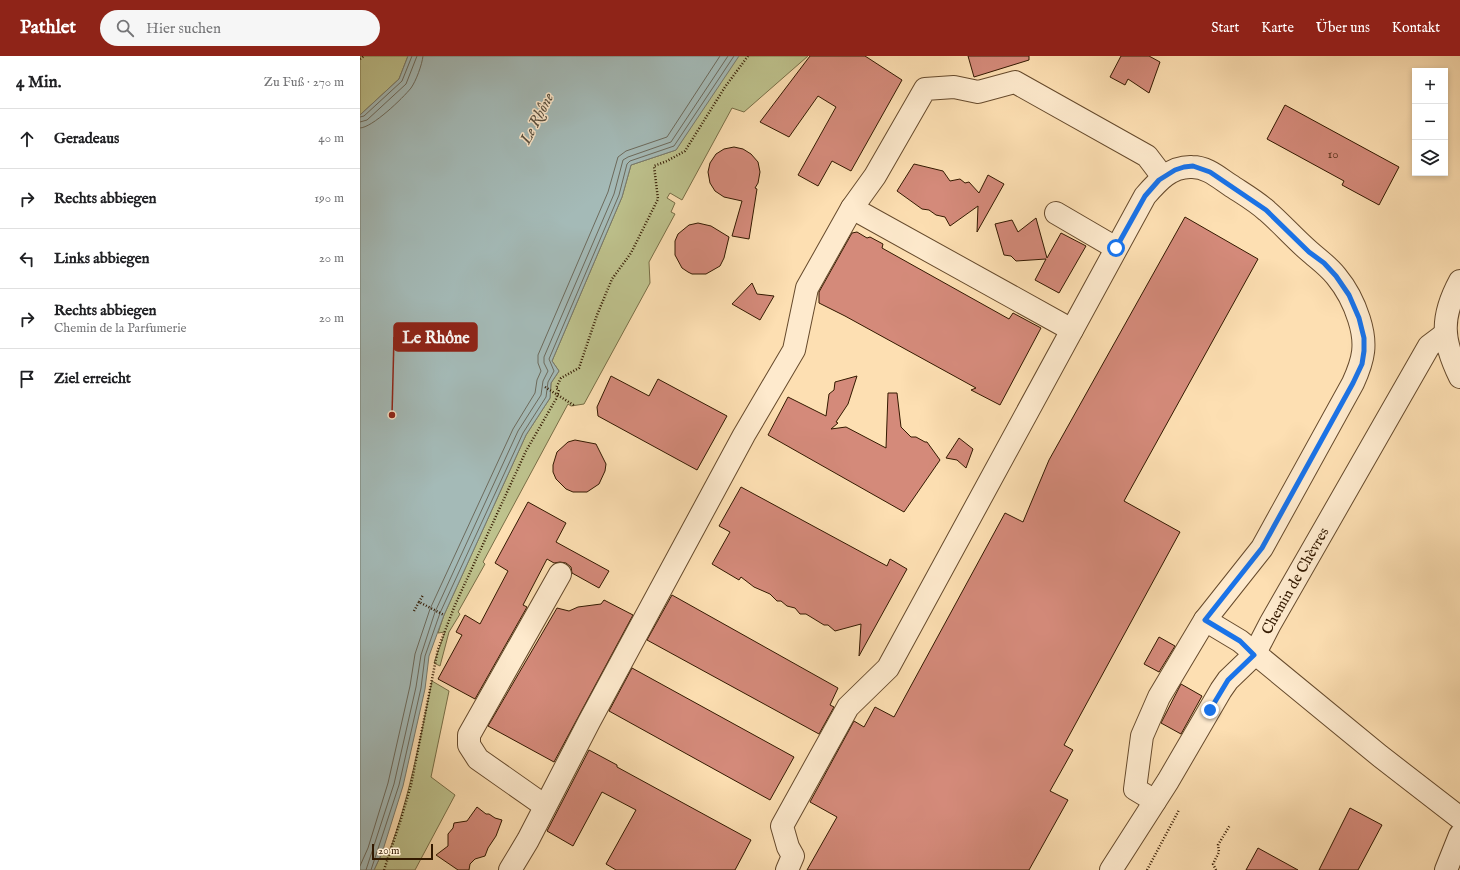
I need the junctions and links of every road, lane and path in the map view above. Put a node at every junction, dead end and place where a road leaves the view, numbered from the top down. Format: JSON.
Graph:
{"nodes":[{"id":1,"x":364,"y":56,"type":"edge"},
{"id":2,"x":748,"y":56,"type":"edge"},
{"id":3,"x":360,"y":59,"type":"edge"},
{"id":4,"x":1162,"y":177,"type":"junction"},
{"id":5,"x":852,"y":208,"type":"junction"},
{"id":6,"x":1056,"y":213,"type":"dead end"},
{"id":7,"x":1116,"y":248,"type":"junction"},
{"id":8,"x":1460,"y":281,"type":"edge"},
{"id":9,"x":1072,"y":330,"type":"junction"},
{"id":10,"x":1445,"y":334,"type":"junction"},
{"id":11,"x":1460,"y":377,"type":"edge"},
{"id":12,"x":545,"y":387,"type":"dead end"},
{"id":13,"x":575,"y":406,"type":"dead end"},
{"id":14,"x":560,"y":574,"type":"dead end"},
{"id":15,"x":423,"y":595,"type":"dead end"},
{"id":16,"x":419,"y":602,"type":"junction"},
{"id":17,"x":414,"y":611,"type":"dead end"},
{"id":18,"x":444,"y":615,"type":"dead end"},
{"id":19,"x":1205,"y":620,"type":"junction"},
{"id":20,"x":1254,"y":655,"type":"junction"},
{"id":21,"x":1155,"y":801,"type":"junction"},
{"id":22,"x":545,"y":806,"type":"junction"},
{"id":23,"x":1179,"y":810,"type":"dead end"},
{"id":24,"x":1460,"y":818,"type":"edge"},
{"id":25,"x":1230,"y":825,"type":"dead end"},
{"id":26,"x":1460,"y":836,"type":"edge"},
{"id":27,"x":384,"y":870,"type":"edge"},
{"id":28,"x":510,"y":870,"type":"edge"},
{"id":29,"x":787,"y":870,"type":"edge"},
{"id":30,"x":1111,"y":870,"type":"edge"},
{"id":31,"x":1147,"y":870,"type":"edge"},
{"id":32,"x":1216,"y":870,"type":"edge"},
{"id":33,"x":1446,"y":870,"type":"edge"}],
"edges":[{"from":1,"to":3,"type":"path"},
{"from":2,"to":27,"type":"path"},
{"from":4,"to":5,"type":"street"},
{"from":4,"to":7,"type":"street"},
{"from":4,"to":19,"type":"street"},
{"from":5,"to":9,"type":"street"},
{"from":5,"to":22,"type":"street"},
{"from":6,"to":7,"type":"street"},
{"from":7,"to":9,"type":"street"},
{"from":8,"to":10,"type":"street"},
{"from":9,"to":29,"type":"street"},
{"from":10,"to":11,"type":"street"},
{"from":10,"to":20,"type":"street","name":"Chemin de Chèvres"},
{"from":12,"to":13,"type":"path"},
{"from":14,"to":22,"type":"street"},
{"from":15,"to":16,"type":"path"},
{"from":16,"to":17,"type":"path"},
{"from":16,"to":18,"type":"path"},
{"from":19,"to":20,"type":"street"},
{"from":19,"to":21,"type":"street"},
{"from":20,"to":21,"type":"street","name":"Chemin de Chèvres"},
{"from":20,"to":24,"type":"street"},
{"from":21,"to":30,"type":"street","name":"Chemin de Chèvres"},
{"from":22,"to":28,"type":"street"},
{"from":23,"to":31,"type":"path"},
{"from":25,"to":32,"type":"path"},
{"from":26,"to":33,"type":"street"}]}
